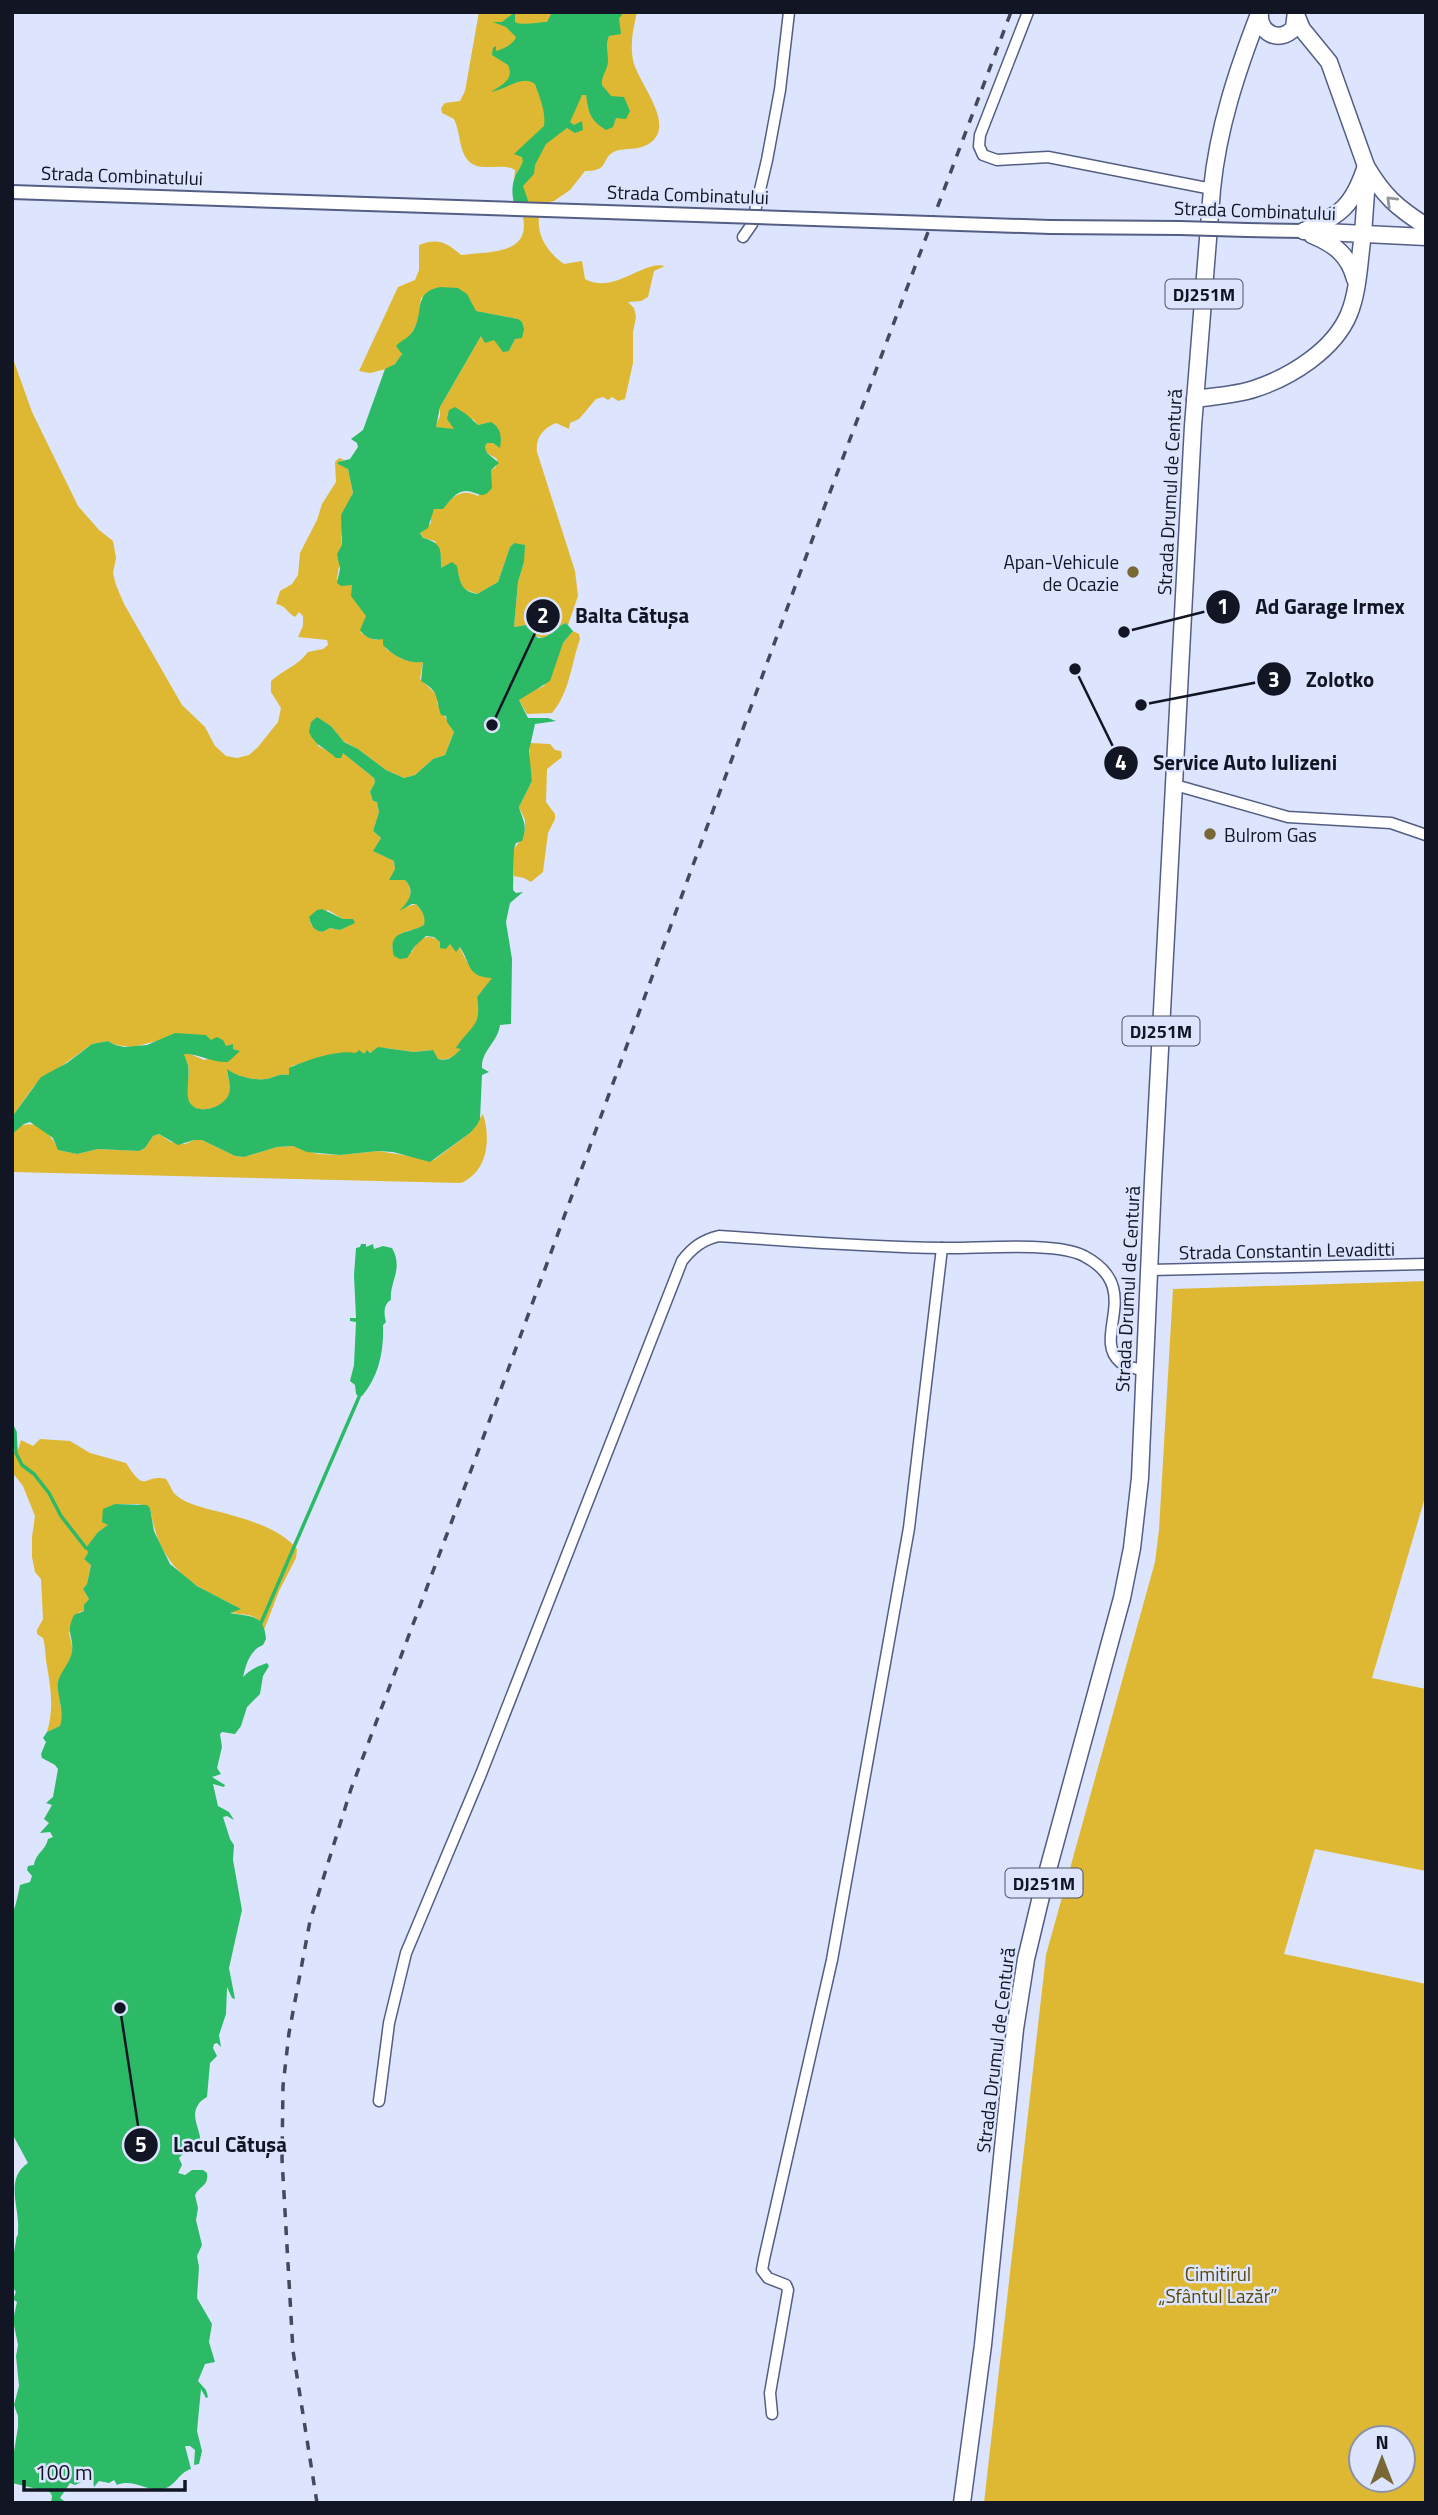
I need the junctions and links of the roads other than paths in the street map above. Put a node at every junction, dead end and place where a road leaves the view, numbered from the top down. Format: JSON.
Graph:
{"nodes":[{"id":1,"x":789,"y":12,"type":"edge"},
{"id":2,"x":1028,"y":12,"type":"edge"},
{"id":3,"x":1260,"y":13,"type":"edge"},
{"id":4,"x":1297,"y":14,"type":"edge"},
{"id":5,"x":1281,"y":36,"type":"junction"},
{"id":6,"x":1241,"y":65,"type":"junction"},
{"id":7,"x":1332,"y":72,"type":"junction"},
{"id":8,"x":1366,"y":166,"type":"junction"},
{"id":9,"x":1212,"y":189,"type":"junction"},
{"id":10,"x":12,"y":192,"type":"edge"},
{"id":11,"x":1426,"y":226,"type":"edge"},
{"id":12,"x":1304,"y":231,"type":"junction"},
{"id":13,"x":1363,"y":234,"type":"junction"},
{"id":14,"x":743,"y":237,"type":"dead end"},
{"id":15,"x":1426,"y":237,"type":"edge"},
{"id":16,"x":1356,"y":285,"type":"junction"},
{"id":17,"x":1195,"y":398,"type":"junction"},
{"id":18,"x":1175,"y":786,"type":"junction"},
{"id":19,"x":1426,"y":835,"type":"edge"},
{"id":20,"x":942,"y":1248,"type":"junction"},
{"id":21,"x":1426,"y":1264,"type":"edge"},
{"id":22,"x":1150,"y":1270,"type":"junction"},
{"id":23,"x":1144,"y":1371,"type":"junction"},
{"id":24,"x":379,"y":2101,"type":"dead end"},
{"id":25,"x":772,"y":2414,"type":"dead end"},
{"id":26,"x":962,"y":2503,"type":"edge"}],
"edges":[{"from":1,"to":14,"type":"street"},
{"from":2,"to":9,"type":"street"},
{"from":3,"to":5,"type":"main road","number":"DJ251M"},
{"from":3,"to":6,"type":"main road","name":"Strada Drumul de Centură","number":"DJ251M"},
{"from":4,"to":5,"type":"main road","number":"DJ251M"},
{"from":4,"to":7,"type":"main road"},
{"from":5,"to":6,"type":"main road","name":"Strada Drumul de Centură","number":"DJ251M"},
{"from":5,"to":7,"type":"main road"},
{"from":6,"to":9,"type":"main road","name":"Strada Drumul de Centură","number":"DJ251M"},
{"from":7,"to":8,"type":"main road"},
{"from":11,"to":8,"type":"main road","one_way":true},
{"from":8,"to":12,"type":"main road"},
{"from":8,"to":13,"type":"main road"},
{"from":9,"to":17,"type":"main road","name":"Strada Drumul de Centură","number":"DJ251M"},
{"from":10,"to":12,"type":"street","name":"Strada Combinatului","bridge":true},
{"from":12,"to":13,"type":"main road","name":"Strada Combinatului"},
{"from":12,"to":16,"type":"main road"},
{"from":13,"to":15,"type":"main road","name":"Strada Combinatului"},
{"from":13,"to":16,"type":"main road"},
{"from":16,"to":17,"type":"main road"},
{"from":17,"to":18,"type":"main road","name":"Strada Drumul de Centură","number":"DJ251M"},
{"from":18,"to":19,"type":"street"},
{"from":18,"to":22,"type":"main road","name":"Strada Drumul de Centură","number":"DJ251M"},
{"from":20,"to":23,"type":"street"},
{"from":20,"to":24,"type":"street"},
{"from":20,"to":25,"type":"street"},
{"from":21,"to":22,"type":"street","name":"Strada Constantin Levaditti"},
{"from":22,"to":23,"type":"main road","name":"Strada Drumul de Centură","number":"DJ251M"},
{"from":23,"to":26,"type":"main road","name":"Strada Drumul de Centură","number":"DJ251M"}]}
